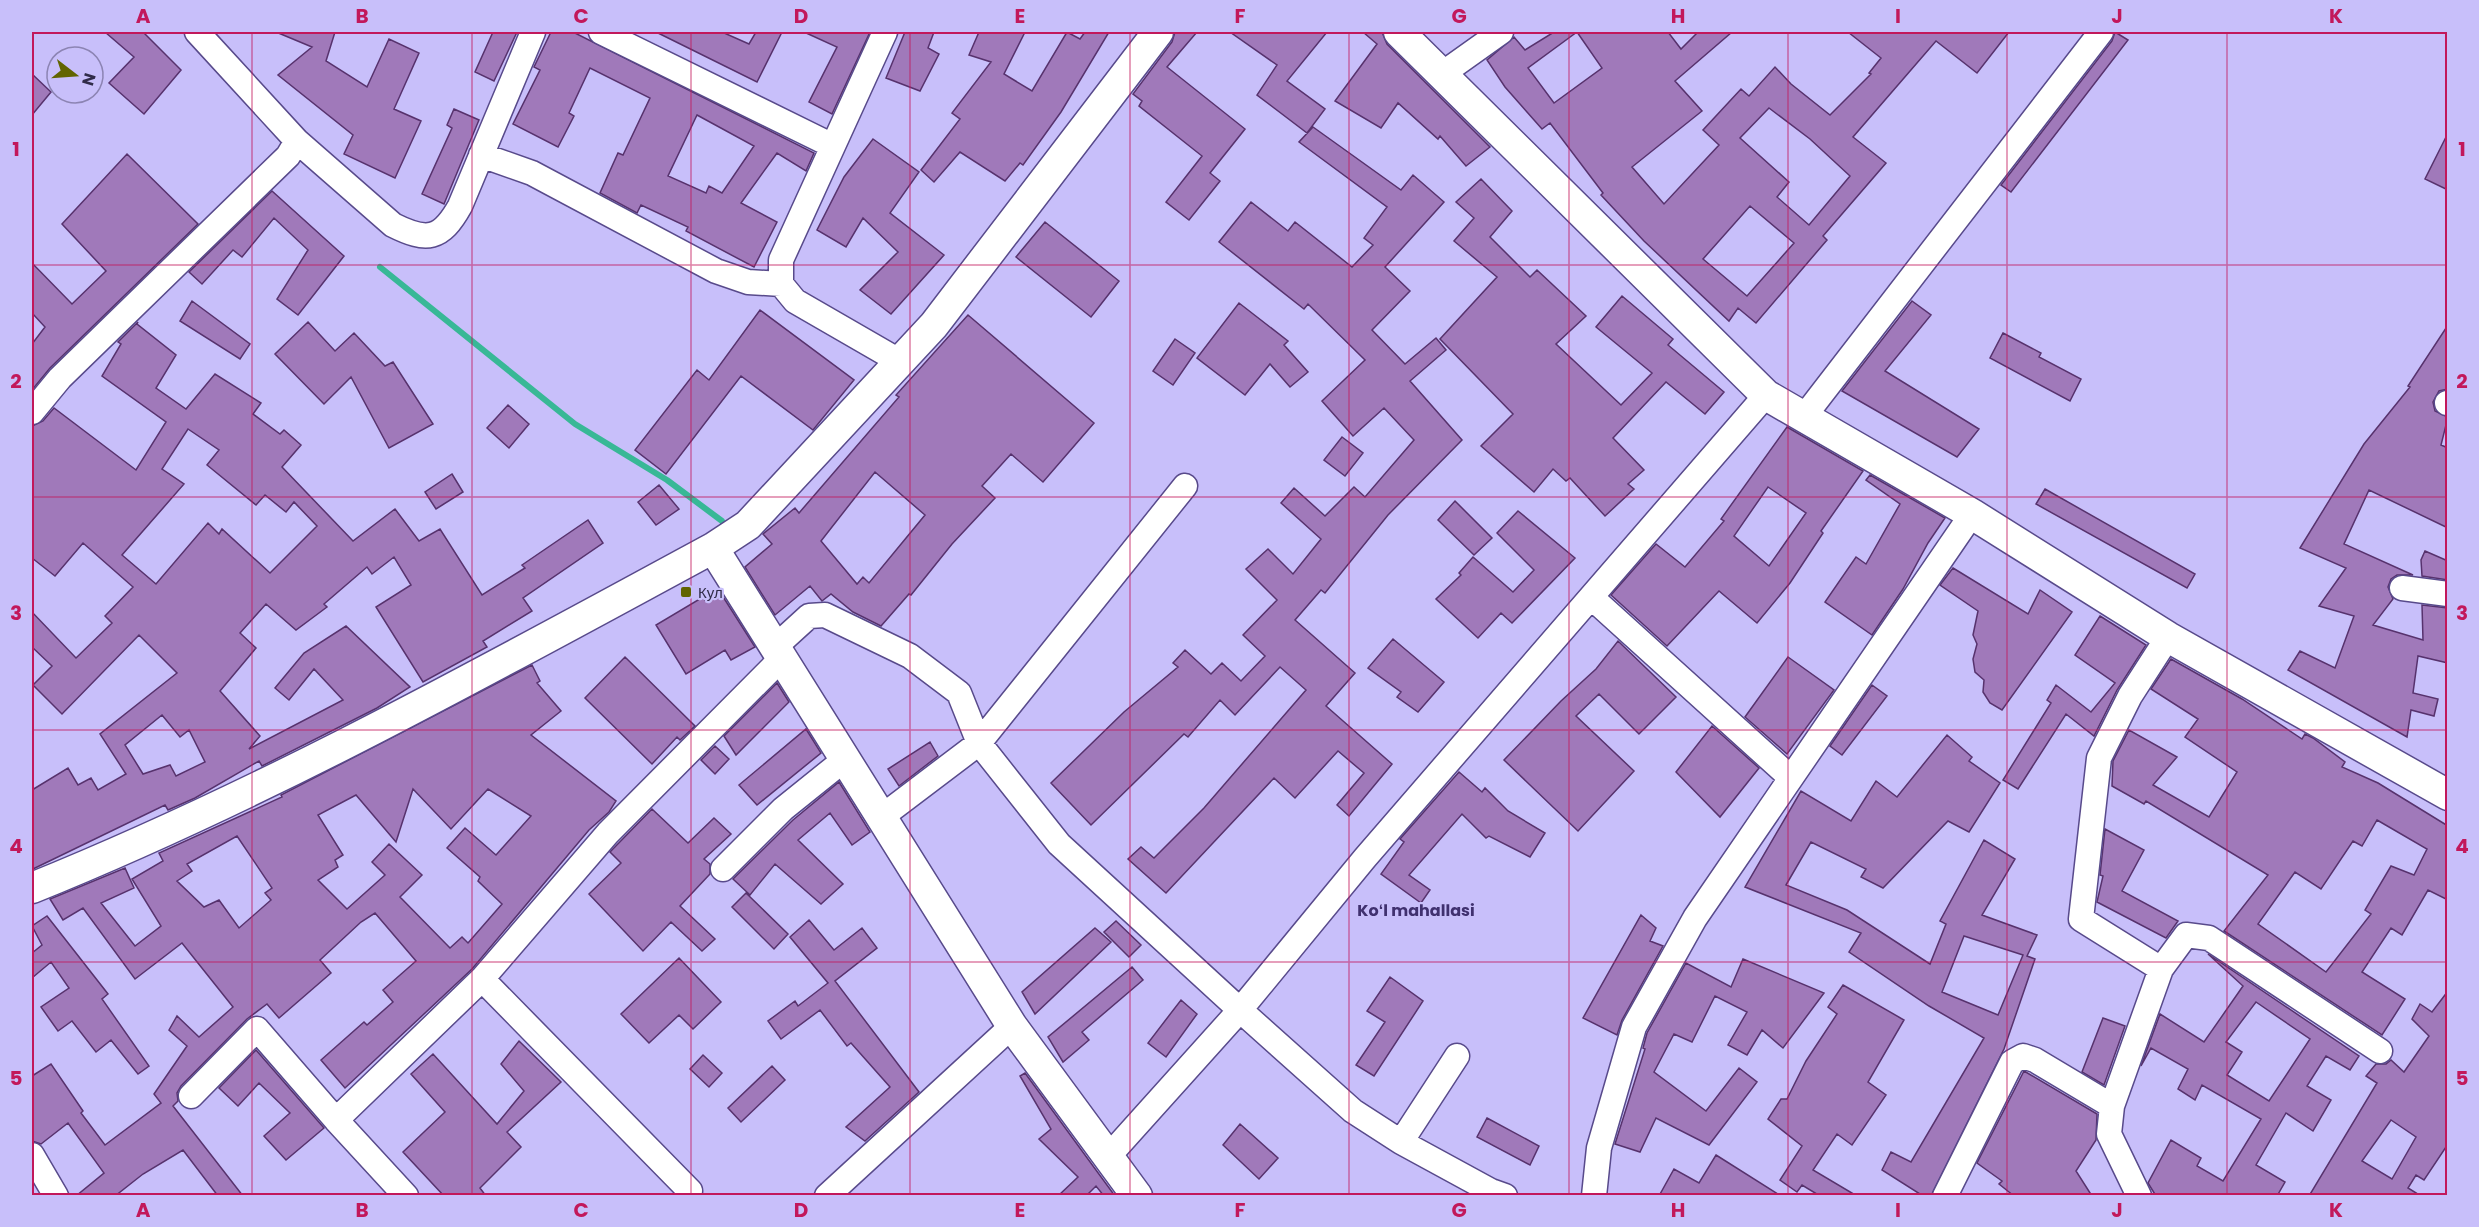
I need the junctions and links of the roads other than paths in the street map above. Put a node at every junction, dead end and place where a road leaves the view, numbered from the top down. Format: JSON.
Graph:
{"nodes":[{"id":1,"x":533,"y":32,"type":"edge"},
{"id":2,"x":601,"y":32,"type":"edge"},
{"id":3,"x":885,"y":32,"type":"edge"},
{"id":4,"x":1158,"y":32,"type":"edge"},
{"id":5,"x":1399,"y":32,"type":"edge"},
{"id":6,"x":1501,"y":32,"type":"edge"},
{"id":7,"x":2101,"y":32,"type":"edge"},
{"id":8,"x":204,"y":34,"type":"edge"},
{"id":9,"x":1442,"y":74,"type":"junction"},
{"id":10,"x":297,"y":141,"type":"junction"},
{"id":11,"x":833,"y":146,"type":"junction"},
{"id":12,"x":482,"y":155,"type":"junction"},
{"id":13,"x":781,"y":284,"type":"junction"},
{"id":14,"x":899,"y":362,"type":"junction"},
{"id":15,"x":1766,"y":395,"type":"junction"},
{"id":16,"x":32,"y":412,"type":"edge"},
{"id":17,"x":1803,"y":418,"type":"junction"},
{"id":18,"x":1185,"y":486,"type":"dead end"},
{"id":19,"x":1972,"y":514,"type":"junction"},
{"id":20,"x":712,"y":549,"type":"junction"},
{"id":21,"x":2402,"y":588,"type":"dead end"},
{"id":22,"x":2448,"y":594,"type":"edge"},
{"id":23,"x":1591,"y":597,"type":"junction"},
{"id":24,"x":2168,"y":637,"type":"junction"},
{"id":25,"x":778,"y":653,"type":"junction"},
{"id":26,"x":979,"y":743,"type":"junction"},
{"id":27,"x":844,"y":760,"type":"junction"},
{"id":28,"x":1791,"y":778,"type":"junction"},
{"id":29,"x":2448,"y":795,"type":"edge"},
{"id":30,"x":880,"y":818,"type":"junction"},
{"id":31,"x":723,"y":869,"type":"dead end"},
{"id":32,"x":32,"y":888,"type":"edge"},
{"id":33,"x":2161,"y":969,"type":"junction"},
{"id":34,"x":482,"y":979,"type":"junction"},
{"id":35,"x":1240,"y":1010,"type":"junction"},
{"id":36,"x":1012,"y":1026,"type":"junction"},
{"id":37,"x":2380,"y":1051,"type":"dead end"},
{"id":38,"x":1458,"y":1056,"type":"dead end"},
{"id":39,"x":191,"y":1096,"type":"dead end"},
{"id":40,"x":2112,"y":1106,"type":"junction"},
{"id":41,"x":336,"y":1120,"type":"junction"},
{"id":42,"x":1401,"y":1142,"type":"junction"},
{"id":43,"x":32,"y":1155,"type":"edge"},
{"id":44,"x":1107,"y":1158,"type":"junction"},
{"id":45,"x":685,"y":1194,"type":"edge"},
{"id":46,"x":56,"y":1196,"type":"edge"},
{"id":47,"x":406,"y":1196,"type":"edge"},
{"id":48,"x":827,"y":1196,"type":"edge"},
{"id":49,"x":1137,"y":1196,"type":"edge"},
{"id":50,"x":1505,"y":1196,"type":"edge"},
{"id":51,"x":1594,"y":1196,"type":"edge"},
{"id":52,"x":1945,"y":1196,"type":"edge"},
{"id":53,"x":2139,"y":1196,"type":"edge"}],
"edges":[{"from":1,"to":12,"type":"street"},
{"from":2,"to":11,"type":"street"},
{"from":3,"to":11,"type":"street"},
{"from":4,"to":14,"type":"street"},
{"from":5,"to":9,"type":"street"},
{"from":6,"to":9,"type":"street"},
{"from":7,"to":17,"type":"street"},
{"from":8,"to":10,"type":"street"},
{"from":9,"to":15,"type":"street"},
{"from":10,"to":12,"type":"street"},
{"from":10,"to":16,"type":"street"},
{"from":11,"to":13,"type":"street"},
{"from":12,"to":13,"type":"street"},
{"from":13,"to":14,"type":"street"},
{"from":14,"to":20,"type":"street"},
{"from":15,"to":17,"type":"street"},
{"from":15,"to":23,"type":"street"},
{"from":17,"to":19,"type":"street"},
{"from":18,"to":26,"type":"street"},
{"from":19,"to":24,"type":"street"},
{"from":19,"to":28,"type":"street"},
{"from":20,"to":25,"type":"street"},
{"from":20,"to":32,"type":"street"},
{"from":21,"to":22,"type":"street"},
{"from":23,"to":28,"type":"street"},
{"from":23,"to":35,"type":"street"},
{"from":24,"to":29,"type":"street"},
{"from":24,"to":33,"type":"street"},
{"from":25,"to":26,"type":"street"},
{"from":25,"to":27,"type":"street"},
{"from":25,"to":34,"type":"street"},
{"from":26,"to":30,"type":"street"},
{"from":26,"to":35,"type":"street"},
{"from":27,"to":30,"type":"street"},
{"from":27,"to":31,"type":"street"},
{"from":28,"to":51,"type":"street"},
{"from":30,"to":36,"type":"street"},
{"from":33,"to":37,"type":"street"},
{"from":33,"to":40,"type":"street"},
{"from":34,"to":41,"type":"street"},
{"from":34,"to":45,"type":"street"},
{"from":35,"to":42,"type":"street"},
{"from":35,"to":44,"type":"street"},
{"from":36,"to":44,"type":"street"},
{"from":36,"to":48,"type":"street"},
{"from":38,"to":42,"type":"street"},
{"from":39,"to":41,"type":"street"},
{"from":40,"to":52,"type":"street"},
{"from":40,"to":53,"type":"street"},
{"from":41,"to":47,"type":"street"},
{"from":42,"to":50,"type":"street"},
{"from":43,"to":46,"type":"street"},
{"from":44,"to":49,"type":"street"}]}
